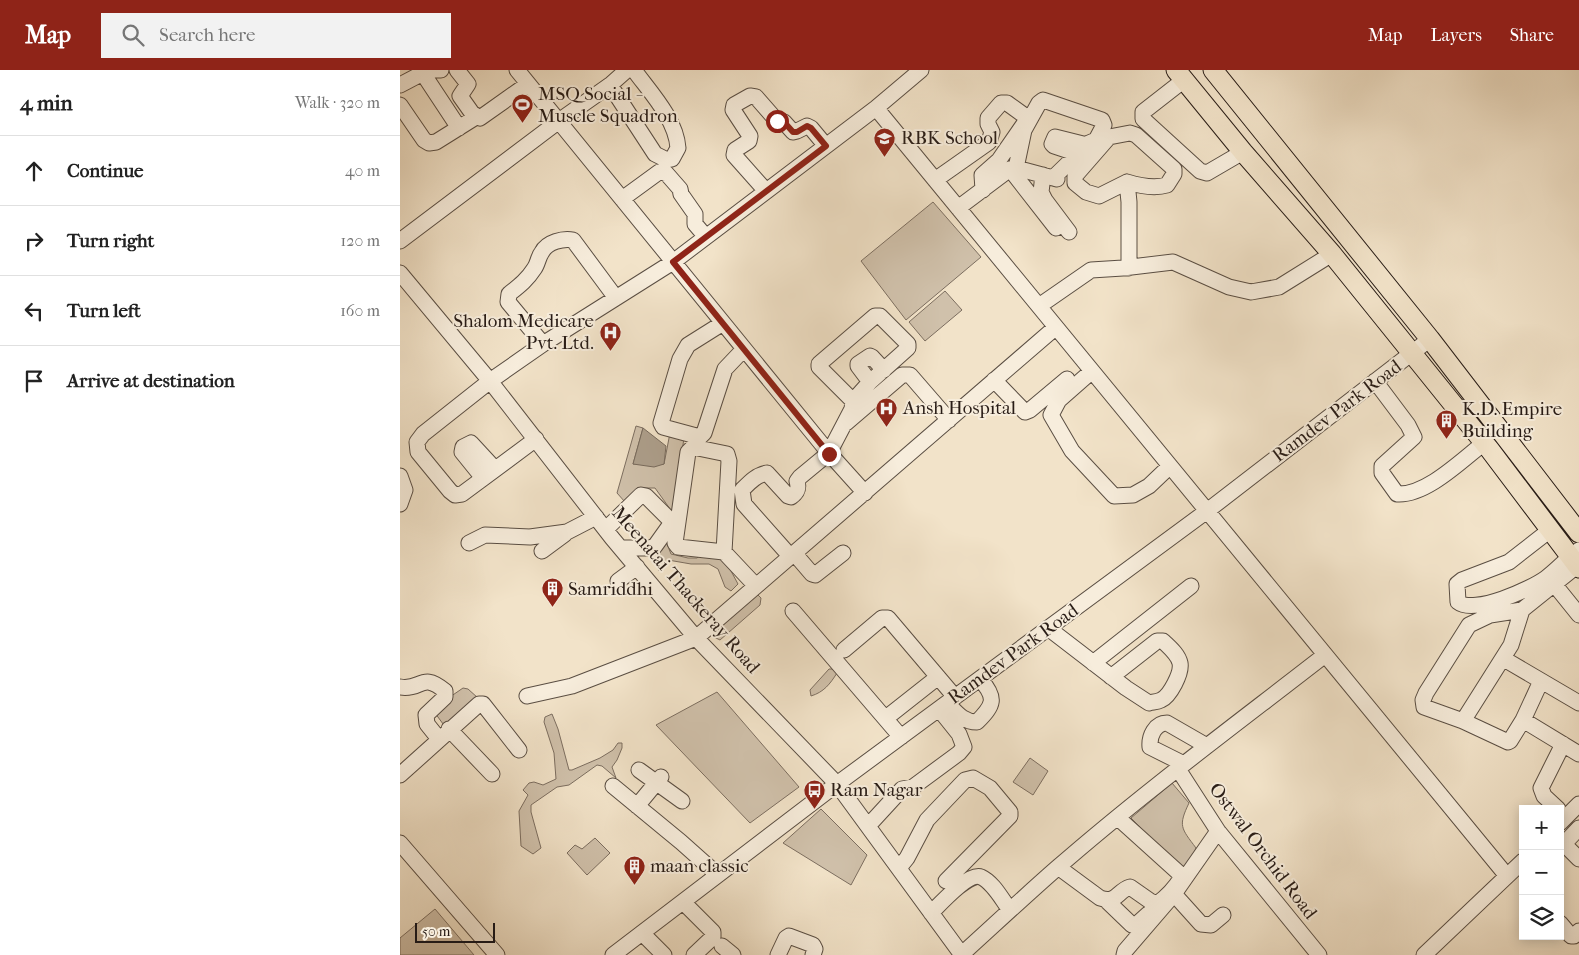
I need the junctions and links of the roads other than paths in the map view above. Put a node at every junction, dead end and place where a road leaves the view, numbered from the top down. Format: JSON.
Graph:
{"nodes":[{"id":1,"x":436,"y":70,"type":"edge"},
{"id":2,"x":442,"y":70,"type":"edge"},
{"id":3,"x":456,"y":70,"type":"edge"},
{"id":4,"x":517,"y":70,"type":"edge"},
{"id":5,"x":628,"y":70,"type":"edge"},
{"id":6,"x":634,"y":70,"type":"edge"},
{"id":7,"x":921,"y":70,"type":"edge"},
{"id":8,"x":1213,"y":70,"type":"edge"},
{"id":9,"x":1180,"y":75,"type":"edge"},
{"id":10,"x":528,"y":84,"type":"junction"},
{"id":11,"x":400,"y":85,"type":"edge"},
{"id":12,"x":610,"y":85,"type":"junction"},
{"id":13,"x":400,"y":105,"type":"edge"},
{"id":14,"x":876,"y":108,"type":"junction"},
{"id":15,"x":476,"y":117,"type":"junction"},
{"id":16,"x":559,"y":121,"type":"junction"},
{"id":17,"x":458,"y":128,"type":"junction"},
{"id":18,"x":826,"y":146,"type":"junction"},
{"id":19,"x":1243,"y":152,"type":"junction"},
{"id":20,"x":1013,"y":168,"type":"junction"},
{"id":21,"x":1051,"y":177,"type":"junction"},
{"id":22,"x":934,"y":180,"type":"junction"},
{"id":23,"x":1127,"y":182,"type":"junction"},
{"id":24,"x":982,"y":190,"type":"junction"},
{"id":25,"x":766,"y":191,"type":"junction"},
{"id":26,"x":622,"y":199,"type":"junction"},
{"id":27,"x":958,"y":208,"type":"junction"},
{"id":28,"x":706,"y":237,"type":"junction"},
{"id":29,"x":400,"y":241,"type":"edge"},
{"id":30,"x":1332,"y":254,"type":"junction"},
{"id":31,"x":673,"y":262,"type":"junction"},
{"id":32,"x":1129,"y":268,"type":"junction"},
{"id":33,"x":400,"y":273,"type":"edge"},
{"id":34,"x":616,"y":298,"type":"junction"},
{"id":35,"x":1039,"y":306,"type":"junction"},
{"id":36,"x":723,"y":323,"type":"junction"},
{"id":37,"x":1056,"y":327,"type":"junction"},
{"id":38,"x":1430,"y":339,"type":"junction"},
{"id":39,"x":543,"y":344,"type":"junction"},
{"id":40,"x":744,"y":349,"type":"junction"},
{"id":41,"x":1412,"y":353,"type":"junction"},
{"id":42,"x":1089,"y":367,"type":"junction"},
{"id":43,"x":884,"y":370,"type":"junction"},
{"id":44,"x":994,"y":380,"type":"junction"},
{"id":45,"x":490,"y":381,"type":"junction"},
{"id":46,"x":870,"y":382,"type":"junction"},
{"id":47,"x":1375,"y":382,"type":"junction"},
{"id":48,"x":853,"y":401,"type":"junction"},
{"id":49,"x":949,"y":420,"type":"junction"},
{"id":50,"x":843,"y":426,"type":"junction"},
{"id":51,"x":536,"y":439,"type":"junction"},
{"id":52,"x":1487,"y":446,"type":"junction"},
{"id":53,"x":829,"y":454,"type":"junction"},
{"id":54,"x":1170,"y":466,"type":"junction"},
{"id":55,"x":400,"y":476,"type":"edge"},
{"id":56,"x":865,"y":493,"type":"junction"},
{"id":57,"x":1426,"y":494,"type":"dead end"},
{"id":58,"x":400,"y":504,"type":"edge"},
{"id":59,"x":1207,"y":511,"type":"junction"},
{"id":60,"x":601,"y":523,"type":"junction"},
{"id":61,"x":570,"y":530,"type":"junction"},
{"id":62,"x":1550,"y":530,"type":"junction"},
{"id":63,"x":1579,"y":533,"type":"edge"},
{"id":64,"x":469,"y":543,"type":"dead end"},
{"id":65,"x":621,"y":548,"type":"junction"},
{"id":66,"x":542,"y":551,"type":"dead end"},
{"id":67,"x":724,"y":552,"type":"junction"},
{"id":68,"x":843,"y":553,"type":"dead end"},
{"id":69,"x":792,"y":555,"type":"junction"},
{"id":70,"x":1577,"y":561,"type":"edge"},
{"id":71,"x":637,"y":567,"type":"junction"},
{"id":72,"x":618,"y":581,"type":"dead end"},
{"id":73,"x":1554,"y":584,"type":"junction"},
{"id":74,"x":756,"y":586,"type":"junction"},
{"id":75,"x":1190,"y":586,"type":"dead end"},
{"id":76,"x":1522,"y":610,"type":"junction"},
{"id":77,"x":792,"y":611,"type":"dead end"},
{"id":78,"x":1579,"y":615,"type":"edge"},
{"id":79,"x":1048,"y":628,"type":"junction"},
{"id":80,"x":696,"y":638,"type":"junction"},
{"id":81,"x":844,"y":650,"type":"dead end"},
{"id":82,"x":1325,"y":655,"type":"junction"},
{"id":83,"x":1504,"y":659,"type":"junction"},
{"id":84,"x":1093,"y":663,"type":"junction"},
{"id":85,"x":938,"y":677,"type":"junction"},
{"id":86,"x":1111,"y":677,"type":"junction"},
{"id":87,"x":980,"y":679,"type":"junction"},
{"id":88,"x":1541,"y":681,"type":"junction"},
{"id":89,"x":400,"y":687,"type":"edge"},
{"id":90,"x":527,"y":696,"type":"dead end"},
{"id":91,"x":947,"y":703,"type":"junction"},
{"id":92,"x":1579,"y":703,"type":"edge"},
{"id":93,"x":886,"y":718,"type":"junction"},
{"id":94,"x":1523,"y":720,"type":"junction"},
{"id":95,"x":1463,"y":721,"type":"junction"},
{"id":96,"x":444,"y":734,"type":"junction"},
{"id":97,"x":901,"y":737,"type":"junction"},
{"id":98,"x":1563,"y":744,"type":"junction"},
{"id":99,"x":1207,"y":746,"type":"junction"},
{"id":100,"x":519,"y":750,"type":"dead end"},
{"id":101,"x":1579,"y":754,"type":"edge"},
{"id":102,"x":1181,"y":766,"type":"junction"},
{"id":103,"x":639,"y":770,"type":"dead end"},
{"id":104,"x":492,"y":774,"type":"dead end"},
{"id":105,"x":400,"y":775,"type":"edge"},
{"id":106,"x":658,"y":780,"type":"junction"},
{"id":107,"x":837,"y":784,"type":"junction"},
{"id":108,"x":613,"y":786,"type":"dead end"},
{"id":109,"x":682,"y":801,"type":"dead end"},
{"id":110,"x":1579,"y":804,"type":"edge"},
{"id":111,"x":1552,"y":805,"type":"edge"},
{"id":112,"x":637,"y":806,"type":"junction"},
{"id":113,"x":1564,"y":813,"type":"edge"},
{"id":114,"x":1118,"y":818,"type":"junction"},
{"id":115,"x":868,"y":826,"type":"junction"},
{"id":116,"x":1579,"y":828,"type":"edge"},
{"id":117,"x":1218,"y":831,"type":"junction"},
{"id":118,"x":1564,"y":842,"type":"edge"},
{"id":119,"x":400,"y":843,"type":"edge"},
{"id":120,"x":1564,"y":846,"type":"edge"},
{"id":121,"x":1579,"y":860,"type":"edge"},
{"id":122,"x":1519,"y":865,"type":"edge"},
{"id":123,"x":1058,"y":867,"type":"junction"},
{"id":124,"x":899,"y":868,"type":"junction"},
{"id":125,"x":718,"y":875,"type":"junction"},
{"id":126,"x":1507,"y":876,"type":"junction"},
{"id":127,"x":946,"y":881,"type":"dead end"},
{"id":128,"x":1174,"y":894,"type":"junction"},
{"id":129,"x":1106,"y":900,"type":"junction"},
{"id":130,"x":683,"y":902,"type":"junction"},
{"id":131,"x":929,"y":903,"type":"junction"},
{"id":132,"x":1157,"y":904,"type":"junction"},
{"id":133,"x":1010,"y":910,"type":"junction"},
{"id":134,"x":1223,"y":915,"type":"dead end"},
{"id":135,"x":1564,"y":928,"type":"edge"},
{"id":136,"x":1579,"y":931,"type":"edge"},
{"id":137,"x":642,"y":933,"type":"junction"},
{"id":138,"x":497,"y":955,"type":"edge"},
{"id":139,"x":613,"y":955,"type":"edge"},
{"id":140,"x":664,"y":955,"type":"edge"},
{"id":141,"x":694,"y":955,"type":"edge"},
{"id":142,"x":778,"y":955,"type":"edge"},
{"id":143,"x":813,"y":955,"type":"edge"},
{"id":144,"x":961,"y":955,"type":"edge"},
{"id":145,"x":1124,"y":955,"type":"edge"},
{"id":146,"x":1319,"y":955,"type":"edge"},
{"id":147,"x":1424,"y":955,"type":"edge"}],
"edges":[{"from":1,"to":2,"type":"street"},
{"from":3,"to":15,"type":"street"},
{"from":4,"to":10,"type":"street"},
{"from":5,"to":12,"type":"street"},
{"from":6,"to":12,"type":"street"},
{"from":7,"to":14,"type":"street"},
{"from":8,"to":38,"type":"main road"},
{"from":9,"to":19,"type":"main road","name":"Ramdev Park Road"},
{"from":9,"to":19,"type":"street"},
{"from":10,"to":15,"type":"street"},
{"from":10,"to":16,"type":"street"},
{"from":11,"to":17,"type":"street"},
{"from":12,"to":16,"type":"street"},
{"from":13,"to":17,"type":"street"},
{"from":14,"to":18,"type":"street"},
{"from":14,"to":22,"type":"street"},
{"from":15,"to":17,"type":"street"},
{"from":16,"to":26,"type":"street"},
{"from":16,"to":29,"type":"street"},
{"from":18,"to":25,"type":"street"},
{"from":18,"to":25,"type":"street"},
{"from":19,"to":30,"type":"main road","name":"Ramdev Park Road"},
{"from":20,"to":21,"type":"street"},
{"from":20,"to":21,"type":"street"},
{"from":20,"to":21,"type":"street"},
{"from":20,"to":24,"type":"street"},
{"from":22,"to":24,"type":"street"},
{"from":22,"to":27,"type":"street"},
{"from":23,"to":23,"type":"street"},
{"from":23,"to":32,"type":"street"},
{"from":24,"to":27,"type":"street"},
{"from":25,"to":28,"type":"street"},
{"from":26,"to":28,"type":"street"},
{"from":26,"to":31,"type":"street"},
{"from":27,"to":35,"type":"street"},
{"from":28,"to":31,"type":"street"},
{"from":30,"to":32,"type":"street"},
{"from":30,"to":41,"type":"main road","name":"Ramdev Park Road"},
{"from":31,"to":34,"type":"street"},
{"from":31,"to":36,"type":"street"},
{"from":32,"to":35,"type":"street"},
{"from":33,"to":45,"type":"street","name":"Meenatai Thackeray Road"},
{"from":34,"to":39,"type":"street"},
{"from":34,"to":39,"type":"street"},
{"from":35,"to":37,"type":"street"},
{"from":36,"to":40,"type":"street"},
{"from":36,"to":40,"type":"street"},
{"from":37,"to":42,"type":"street"},
{"from":37,"to":44,"type":"street"},
{"from":38,"to":41,"type":"street","name":"Ramdev Park Road"},
{"from":38,"to":63,"type":"main road"},
{"from":39,"to":45,"type":"street"},
{"from":40,"to":53,"type":"street"},
{"from":41,"to":47,"type":"street","name":"Ramdev Park Road"},
{"from":41,"to":52,"type":"main road","name":"Ramdev Park Road"},
{"from":42,"to":44,"type":"street"},
{"from":42,"to":54,"type":"street"},
{"from":42,"to":54,"type":"street"},
{"from":43,"to":46,"type":"street"},
{"from":43,"to":46,"type":"street"},
{"from":43,"to":48,"type":"street"},
{"from":44,"to":49,"type":"street"},
{"from":45,"to":51,"type":"street","name":"Meenatai Thackeray Road"},
{"from":45,"to":51,"type":"street"},
{"from":46,"to":48,"type":"street"},
{"from":47,"to":52,"type":"street"},
{"from":47,"to":59,"type":"street","name":"Ramdev Park Road"},
{"from":48,"to":50,"type":"street"},
{"from":49,"to":50,"type":"street"},
{"from":49,"to":56,"type":"street"},
{"from":50,"to":53,"type":"street"},
{"from":51,"to":60,"type":"street","name":"Meenatai Thackeray Road"},
{"from":52,"to":57,"type":"street"},
{"from":52,"to":62,"type":"main road","name":"Ramdev Park Road"},
{"from":53,"to":56,"type":"street"},
{"from":53,"to":69,"type":"street"},
{"from":54,"to":59,"type":"street"},
{"from":55,"to":58,"type":"street"},
{"from":56,"to":69,"type":"street"},
{"from":59,"to":79,"type":"street","name":"Ramdev Park Road"},
{"from":59,"to":82,"type":"street"},
{"from":60,"to":61,"type":"street"},
{"from":60,"to":65,"type":"street","name":"Meenatai Thackeray Road"},
{"from":60,"to":65,"type":"street"},
{"from":61,"to":64,"type":"street"},
{"from":61,"to":66,"type":"street"},
{"from":62,"to":70,"type":"main road","name":"Ramdev Park Road"},
{"from":62,"to":70,"type":"street"},
{"from":65,"to":71,"type":"street","name":"Meenatai Thackeray Road"},
{"from":67,"to":67,"type":"street"},
{"from":67,"to":74,"type":"street"},
{"from":68,"to":69,"type":"street"},
{"from":69,"to":74,"type":"street"},
{"from":70,"to":73,"type":"street"},
{"from":71,"to":72,"type":"street"},
{"from":71,"to":80,"type":"street","name":"Meenatai Thackeray Road"},
{"from":73,"to":76,"type":"street"},
{"from":73,"to":78,"type":"street"},
{"from":74,"to":80,"type":"street"},
{"from":75,"to":84,"type":"street"},
{"from":76,"to":83,"type":"street"},
{"from":76,"to":95,"type":"street"},
{"from":77,"to":93,"type":"street"},
{"from":79,"to":84,"type":"street"},
{"from":79,"to":87,"type":"street","name":"Ramdev Park Road"},
{"from":80,"to":90,"type":"street"},
{"from":80,"to":107,"type":"street","name":"Meenatai Thackeray Road"},
{"from":81,"to":85,"type":"street"},
{"from":82,"to":99,"type":"street"},
{"from":82,"to":126,"type":"street"},
{"from":83,"to":88,"type":"street"},
{"from":83,"to":95,"type":"street"},
{"from":84,"to":86,"type":"street"},
{"from":85,"to":91,"type":"street"},
{"from":85,"to":93,"type":"street"},
{"from":86,"to":86,"type":"street"},
{"from":87,"to":91,"type":"street","name":"Ramdev Park Road"},
{"from":87,"to":91,"type":"street"},
{"from":88,"to":92,"type":"street"},
{"from":88,"to":94,"type":"street"},
{"from":89,"to":96,"type":"street"},
{"from":91,"to":97,"type":"street","name":"Ramdev Park Road"},
{"from":91,"to":115,"type":"street"},
{"from":93,"to":97,"type":"street"},
{"from":94,"to":95,"type":"street"},
{"from":94,"to":98,"type":"street"},
{"from":96,"to":100,"type":"street"},
{"from":96,"to":104,"type":"street"},
{"from":96,"to":105,"type":"street"},
{"from":97,"to":107,"type":"street","name":"Ramdev Park Road"},
{"from":98,"to":101,"type":"street"},
{"from":98,"to":111,"type":"street"},
{"from":99,"to":102,"type":"street"},
{"from":99,"to":102,"type":"street"},
{"from":102,"to":114,"type":"street"},
{"from":102,"to":117,"type":"street","name":"Ostwal Orchid Road"},
{"from":103,"to":106,"type":"street"},
{"from":106,"to":109,"type":"street"},
{"from":106,"to":112,"type":"street"},
{"from":107,"to":115,"type":"street","name":"Meenatai Thackeray Road"},
{"from":107,"to":125,"type":"street","name":"Ramdev Park Road"},
{"from":108,"to":112,"type":"street"},
{"from":110,"to":113,"type":"street"},
{"from":112,"to":125,"type":"street"},
{"from":114,"to":123,"type":"street"},
{"from":114,"to":132,"type":"street"},
{"from":115,"to":124,"type":"street","name":"Meenatai Thackeray Road"},
{"from":116,"to":118,"type":"street"},
{"from":117,"to":128,"type":"street"},
{"from":117,"to":146,"type":"street","name":"Ostwal Orchid Road"},
{"from":119,"to":138,"type":"street"},
{"from":120,"to":121,"type":"street"},
{"from":122,"to":126,"type":"street"},
{"from":123,"to":129,"type":"street"},
{"from":123,"to":133,"type":"street"},
{"from":124,"to":127,"type":"street"},
{"from":124,"to":131,"type":"street","name":"Meenatai Thackeray Road"},
{"from":125,"to":130,"type":"street","name":"Ramdev Park Road"},
{"from":126,"to":147,"type":"street"},
{"from":128,"to":134,"type":"street"},
{"from":128,"to":145,"type":"street"},
{"from":129,"to":132,"type":"street"},
{"from":129,"to":132,"type":"street"},
{"from":130,"to":137,"type":"street","name":"Ramdev Park Road"},
{"from":130,"to":141,"type":"street"},
{"from":131,"to":133,"type":"street"},
{"from":131,"to":144,"type":"street","name":"Meenatai Thackeray Road"},
{"from":133,"to":144,"type":"street"},
{"from":135,"to":136,"type":"street"},
{"from":137,"to":139,"type":"street","name":"Ramdev Park Road"},
{"from":137,"to":140,"type":"street"},
{"from":142,"to":143,"type":"street"}]}
